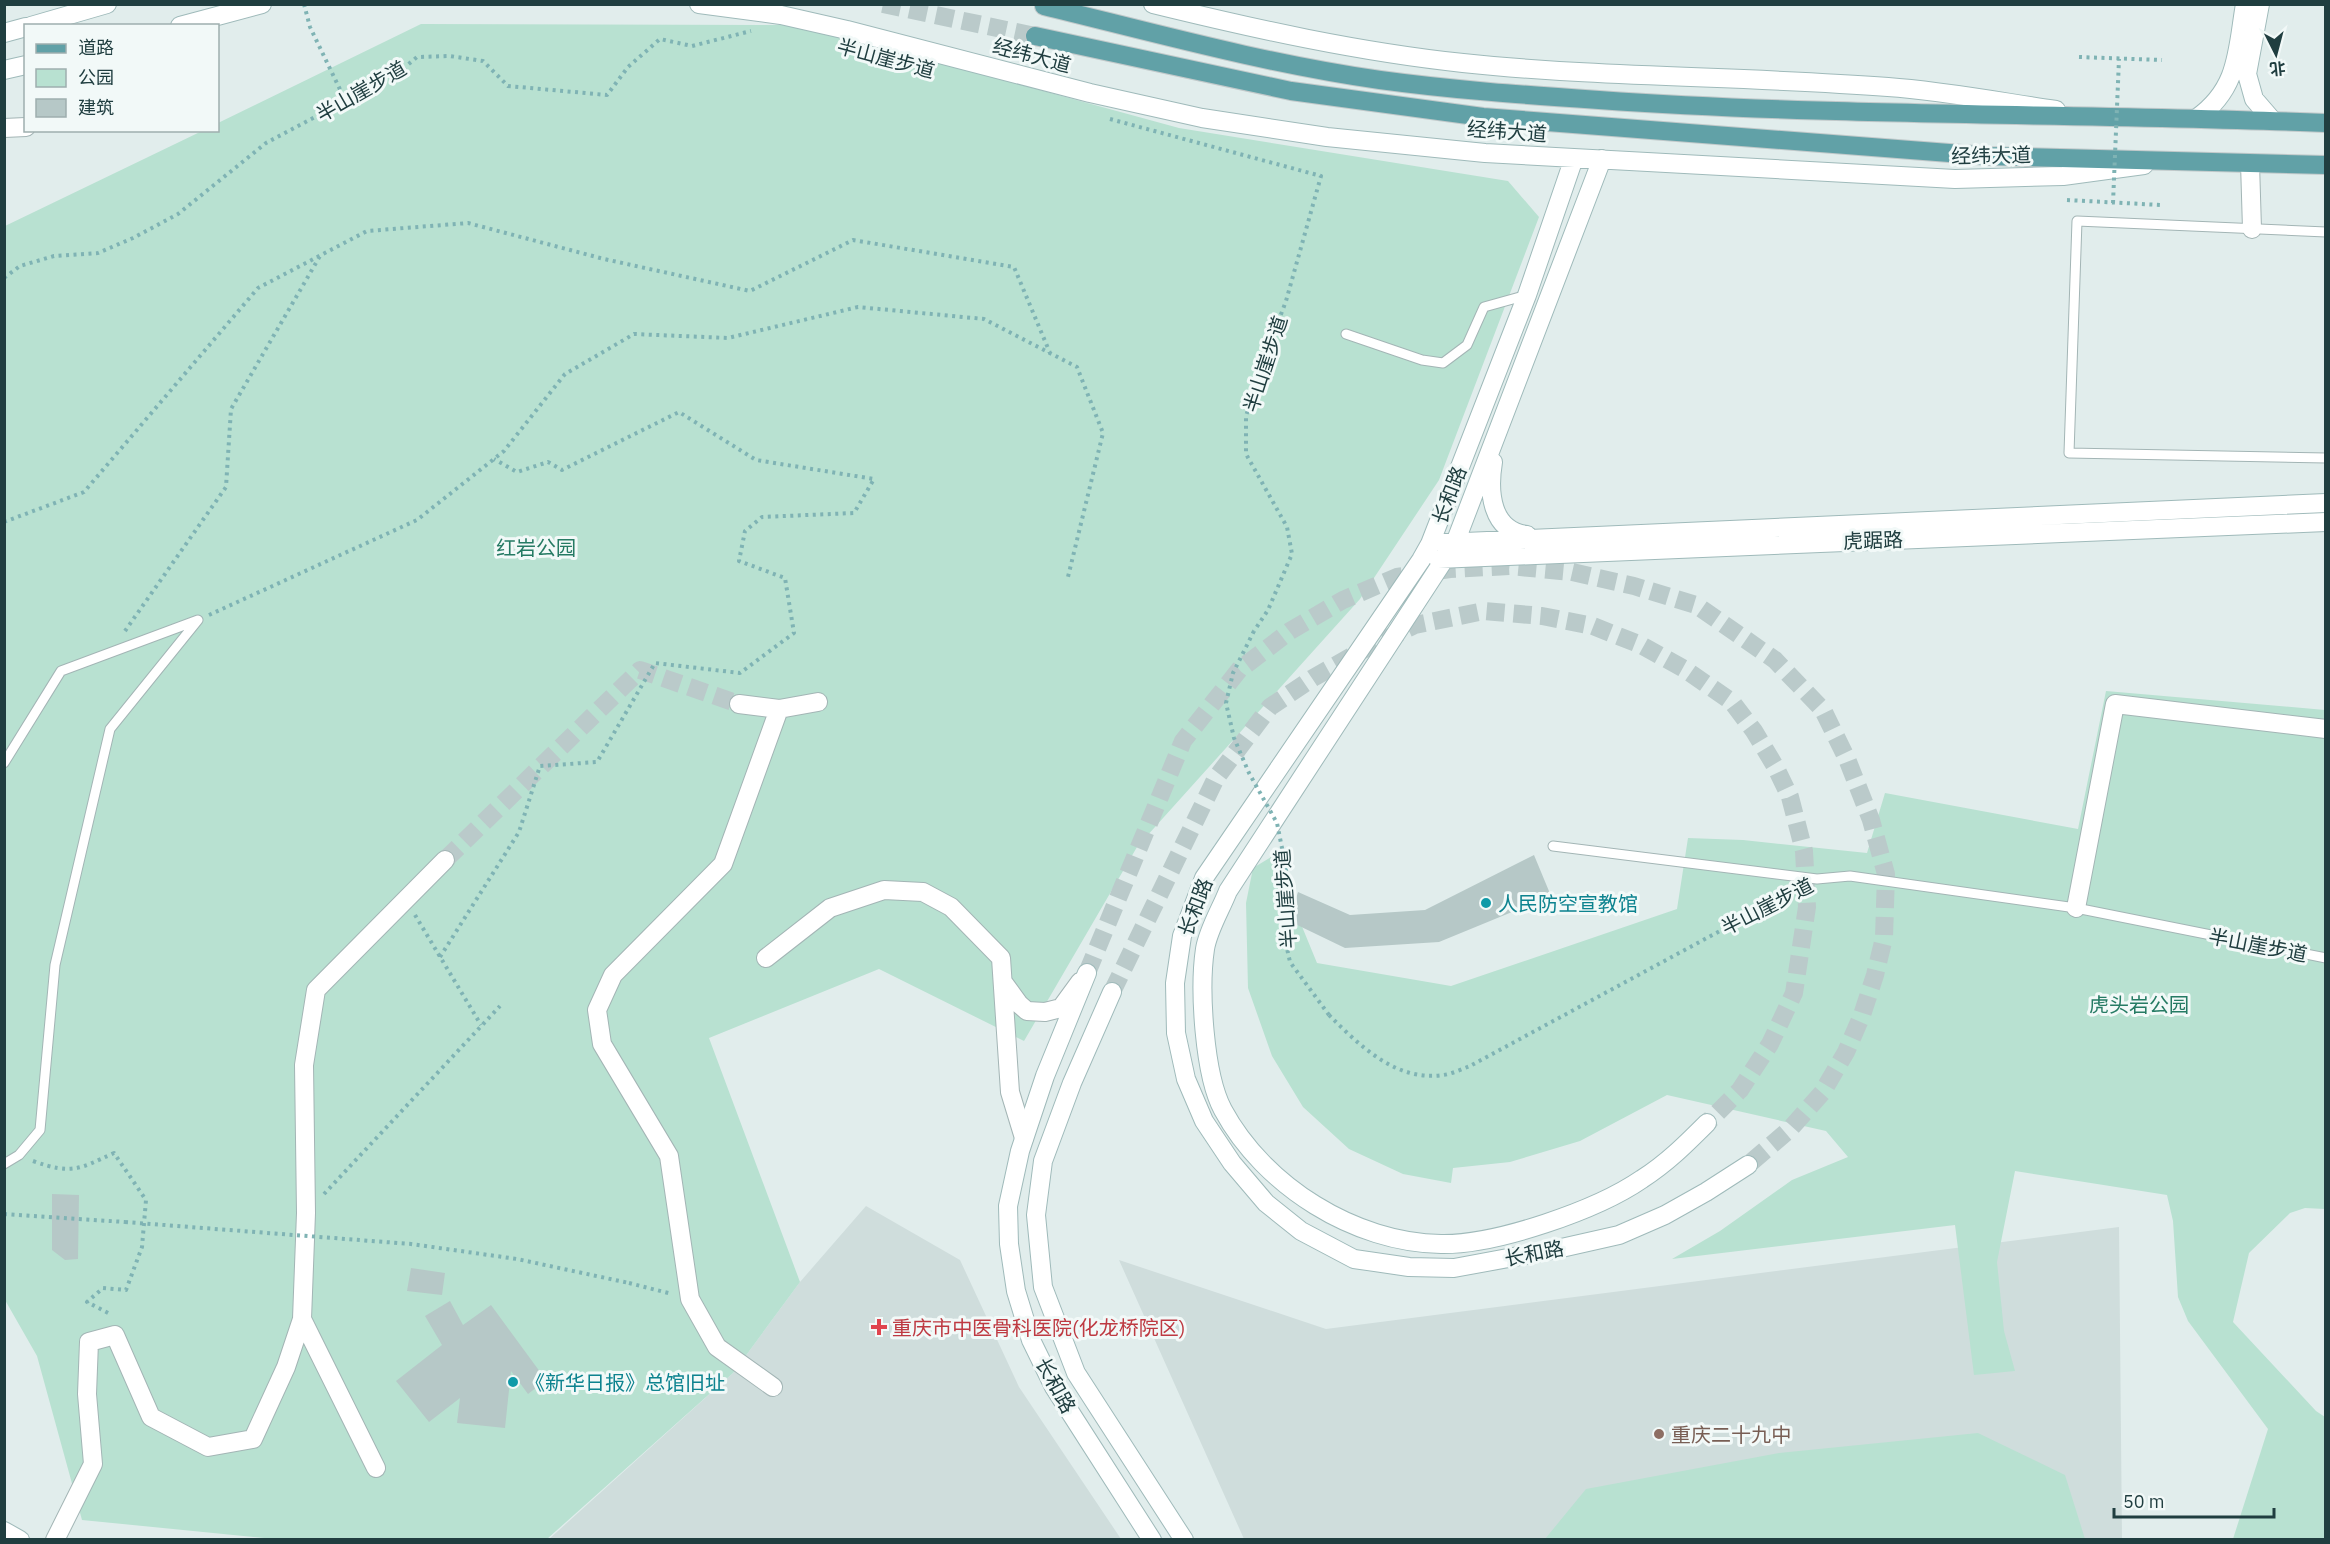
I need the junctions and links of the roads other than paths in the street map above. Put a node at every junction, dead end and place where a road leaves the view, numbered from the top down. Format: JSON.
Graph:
{"nodes":[{"id":1,"x":107,"y":4,"type":"edge"},
{"id":2,"x":262,"y":4,"type":"edge"},
{"id":3,"x":699,"y":4,"type":"edge"},
{"id":4,"x":1153,"y":4,"type":"edge"},
{"id":5,"x":2245,"y":4,"type":"edge"},
{"id":6,"x":2260,"y":4,"type":"edge"},
{"id":7,"x":1044,"y":6,"type":"edge"},
{"id":8,"x":38,"y":24,"type":"edge"},
{"id":9,"x":187,"y":24,"type":"edge"},
{"id":10,"x":24,"y":28,"type":"edge"},
{"id":11,"x":4,"y":33,"type":"edge"},
{"id":12,"x":1035,"y":36,"type":"tunnel mouth"},
{"id":13,"x":24,"y":65,"type":"edge"},
{"id":14,"x":4,"y":70,"type":"edge"},
{"id":15,"x":2100,"y":116,"type":"junction"},
{"id":16,"x":2197,"y":118,"type":"junction"},
{"id":17,"x":2273,"y":121,"type":"junction"},
{"id":18,"x":2325,"y":123,"type":"edge"},
{"id":19,"x":24,"y":127,"type":"edge"},
{"id":20,"x":4,"y":128,"type":"edge"},
{"id":21,"x":1574,"y":158,"type":"junction"},
{"id":22,"x":1602,"y":159,"type":"junction"},
{"id":23,"x":2186,"y":160,"type":"junction"},
{"id":24,"x":2250,"y":163,"type":"junction"},
{"id":25,"x":2325,"y":165,"type":"edge"},
{"id":26,"x":2252,"y":229,"type":"junction"},
{"id":27,"x":2325,"y":232,"type":"edge"},
{"id":28,"x":1527,"y":295,"type":"junction"},
{"id":29,"x":1346,"y":334,"type":"dead end"},
{"id":30,"x":1499,"y":430,"type":"junction"},
{"id":31,"x":2325,"y":458,"type":"edge"},
{"id":32,"x":2325,"y":503,"type":"edge"},
{"id":33,"x":2325,"y":522,"type":"edge"},
{"id":34,"x":1556,"y":538,"type":"junction"},
{"id":35,"x":1450,"y":550,"type":"junction"},
{"id":36,"x":1425,"y":552,"type":"junction"},
{"id":37,"x":818,"y":702,"type":"dead end"},
{"id":38,"x":740,"y":704,"type":"tunnel mouth"},
{"id":39,"x":779,"y":709,"type":"junction"},
{"id":40,"x":2325,"y":729,"type":"edge"},
{"id":41,"x":4,"y":763,"type":"edge"},
{"id":42,"x":1553,"y":846,"type":"dead end"},
{"id":43,"x":445,"y":860,"type":"tunnel mouth"},
{"id":44,"x":2076,"y":908,"type":"junction"},
{"id":45,"x":766,"y":958,"type":"dead end"},
{"id":46,"x":2325,"y":958,"type":"edge"},
{"id":47,"x":1003,"y":982,"type":"junction"},
{"id":48,"x":1112,"y":992,"type":"tunnel mouth"},
{"id":49,"x":1707,"y":1123,"type":"tunnel mouth"},
{"id":50,"x":1024,"y":1138,"type":"junction"},
{"id":51,"x":4,"y":1164,"type":"edge"},
{"id":52,"x":1748,"y":1165,"type":"tunnel mouth"},
{"id":53,"x":302,"y":1319,"type":"junction"},
{"id":54,"x":773,"y":1387,"type":"dead end"},
{"id":55,"x":376,"y":1468,"type":"dead end"},
{"id":56,"x":4,"y":1531,"type":"edge"},
{"id":57,"x":20,"y":1539,"type":"edge"},
{"id":58,"x":55,"y":1539,"type":"edge"},
{"id":59,"x":1152,"y":1539,"type":"edge"},
{"id":60,"x":1184,"y":1539,"type":"edge"}],
"edges":[{"from":1,"to":8,"type":"main road"},
{"from":2,"to":9,"type":"main road"},
{"from":3,"to":21,"type":"main road","name":"经纬大道"},
{"from":4,"to":15,"type":"main road"},
{"from":5,"to":16,"type":"main road"},
{"from":6,"to":17,"type":"main road"},
{"from":7,"to":15,"type":"main road"},
{"from":10,"to":11,"type":"main road"},
{"from":12,"to":23,"type":"main road"},
{"from":13,"to":14,"type":"main road"},
{"from":15,"to":16,"type":"main road"},
{"from":16,"to":17,"type":"main road"},
{"from":17,"to":18,"type":"main road"},
{"from":19,"to":20,"type":"main road"},
{"from":21,"to":22,"type":"main road","name":"经纬大道"},
{"from":21,"to":28,"type":"main road","name":"长和路"},
{"from":22,"to":23,"type":"main road","name":"经纬大道"},
{"from":22,"to":30,"type":"main road","name":"长和路"},
{"from":23,"to":24,"type":"main road","name":"经纬大道"},
{"from":24,"to":25,"type":"main road","name":"经纬大道"},
{"from":24,"to":26,"type":"main road"},
{"from":26,"to":27,"type":"lane"},
{"from":26,"to":31,"type":"lane"},
{"from":28,"to":29,"type":"lane"},
{"from":28,"to":36,"type":"main road","name":"长和路"},
{"from":30,"to":34,"type":"main road"},
{"from":30,"to":35,"type":"main road","name":"长和路"},
{"from":32,"to":34,"type":"main road","name":"虎踞路"},
{"from":33,"to":35,"type":"main road","name":"虎踞路"},
{"from":34,"to":35,"type":"main road","name":"虎踞路"},
{"from":35,"to":36,"type":"main road","name":"虎踞路"},
{"from":35,"to":49,"type":"main road","name":"长和路"},
{"from":36,"to":52,"type":"main road","name":"长和路"},
{"from":37,"to":39,"type":"main road"},
{"from":38,"to":39,"type":"main road"},
{"from":39,"to":54,"type":"main road"},
{"from":40,"to":44,"type":"main road"},
{"from":41,"to":51,"type":"lane"},
{"from":42,"to":44,"type":"lane","name":"半山崖步道"},
{"from":43,"to":53,"type":"main road"},
{"from":44,"to":46,"type":"lane","name":"半山崖步道"},
{"from":45,"to":47,"type":"main road"},
{"from":47,"to":50,"type":"main road"},
{"from":47,"to":50,"type":"main road","name":"长和路"},
{"from":48,"to":60,"type":"main road","name":"长和路"},
{"from":50,"to":59,"type":"main road","name":"长和路"},
{"from":53,"to":55,"type":"main road"},
{"from":53,"to":58,"type":"main road"},
{"from":56,"to":57,"type":"main road"}]}
